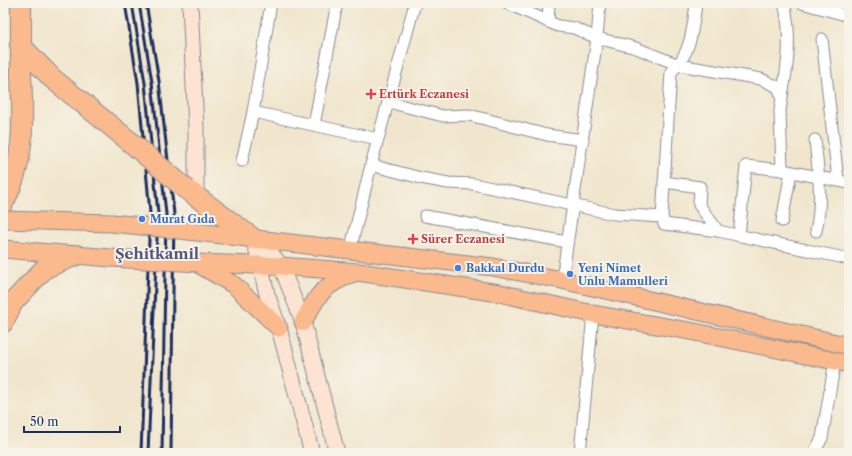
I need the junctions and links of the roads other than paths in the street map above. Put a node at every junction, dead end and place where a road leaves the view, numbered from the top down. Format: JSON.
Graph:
{"nodes":[{"id":1,"x":21,"y":3,"type":"edge"},
{"id":2,"x":190,"y":3,"type":"edge"},
{"id":3,"x":271,"y":3,"type":"edge"},
{"id":4,"x":338,"y":3,"type":"edge"},
{"id":5,"x":415,"y":3,"type":"edge"},
{"id":6,"x":507,"y":3,"type":"edge"},
{"id":7,"x":548,"y":3,"type":"edge"},
{"id":8,"x":600,"y":3,"type":"edge"},
{"id":9,"x":696,"y":3,"type":"edge"},
{"id":10,"x":784,"y":3,"type":"edge"},
{"id":11,"x":802,"y":3,"type":"edge"},
{"id":12,"x":824,"y":6,"type":"edge"},
{"id":13,"x":849,"y":16,"type":"edge"},
{"id":14,"x":548,"y":22,"type":"junction"},
{"id":15,"x":597,"y":38,"type":"junction"},
{"id":16,"x":822,"y":39,"type":"dead end"},
{"id":17,"x":20,"y":45,"type":"junction"},
{"id":18,"x":679,"y":65,"type":"junction"},
{"id":19,"x":782,"y":97,"type":"junction"},
{"id":20,"x":388,"y":102,"type":"junction"},
{"id":21,"x":253,"y":112,"type":"junction"},
{"id":22,"x":314,"y":125,"type":"junction"},
{"id":23,"x":378,"y":139,"type":"junction"},
{"id":24,"x":582,"y":140,"type":"junction"},
{"id":25,"x":815,"y":140,"type":"dead end"},
{"id":26,"x":20,"y":158,"type":"junction"},
{"id":27,"x":242,"y":161,"type":"dead end"},
{"id":28,"x":371,"y":164,"type":"junction"},
{"id":29,"x":3,"y":171,"type":"edge"},
{"id":30,"x":786,"y":171,"type":"junction"},
{"id":31,"x":820,"y":177,"type":"junction"},
{"id":32,"x":664,"y":182,"type":"junction"},
{"id":33,"x":844,"y":182,"type":"edge"},
{"id":34,"x":191,"y":193,"type":"junction"},
{"id":35,"x":3,"y":203,"type":"edge"},
{"id":36,"x":573,"y":207,"type":"junction"},
{"id":37,"x":425,"y":216,"type":"dead end"},
{"id":38,"x":662,"y":217,"type":"junction"},
{"id":39,"x":3,"y":220,"type":"edge"},
{"id":40,"x":782,"y":221,"type":"dead end"},
{"id":41,"x":718,"y":231,"type":"junction"},
{"id":42,"x":816,"y":231,"type":"dead end"},
{"id":43,"x":739,"y":236,"type":"junction"},
{"id":44,"x":254,"y":239,"type":"junction"},
{"id":45,"x":567,"y":242,"type":"junction"},
{"id":46,"x":3,"y":249,"type":"edge"},
{"id":47,"x":350,"y":251,"type":"junction"},
{"id":48,"x":76,"y":255,"type":"junction"},
{"id":49,"x":849,"y":259,"type":"edge"},
{"id":50,"x":198,"y":263,"type":"junction"},
{"id":51,"x":262,"y":266,"type":"junction"},
{"id":52,"x":281,"y":266,"type":"junction"},
{"id":53,"x":358,"y":272,"type":"junction"},
{"id":54,"x":562,"y":280,"type":"junction"},
{"id":55,"x":592,"y":314,"type":"junction"},
{"id":56,"x":3,"y":322,"type":"edge"},
{"id":57,"x":303,"y":322,"type":"junction"},
{"id":58,"x":279,"y":328,"type":"junction"},
{"id":59,"x":849,"y":346,"type":"edge"},
{"id":60,"x":842,"y":362,"type":"edge"},
{"id":61,"x":312,"y":453,"type":"edge"},
{"id":62,"x":337,"y":453,"type":"edge"},
{"id":63,"x":580,"y":453,"type":"edge"},
{"id":64,"x":814,"y":453,"type":"edge"}],
"edges":[{"from":1,"to":17,"type":"highway"},
{"from":2,"to":34,"type":"street"},
{"from":3,"to":21,"type":"street"},
{"from":4,"to":22,"type":"street"},
{"from":5,"to":20,"type":"street"},
{"from":6,"to":14,"type":"street"},
{"from":7,"to":14,"type":"street"},
{"from":8,"to":15,"type":"street"},
{"from":9,"to":18,"type":"street"},
{"from":10,"to":19,"type":"street"},
{"from":11,"to":12,"type":"street"},
{"from":12,"to":13,"type":"street"},
{"from":14,"to":15,"type":"street"},
{"from":15,"to":18,"type":"street"},
{"from":15,"to":24,"type":"street"},
{"from":16,"to":33,"type":"street"},
{"from":17,"to":26,"type":"highway"},
{"from":17,"to":34,"type":"highway","bridge":true},
{"from":18,"to":19,"type":"street"},
{"from":18,"to":32,"type":"street"},
{"from":19,"to":30,"type":"street"},
{"from":20,"to":23,"type":"street"},
{"from":20,"to":24,"type":"street"},
{"from":21,"to":22,"type":"street"},
{"from":21,"to":27,"type":"street"},
{"from":22,"to":23,"type":"street"},
{"from":23,"to":28,"type":"street"},
{"from":24,"to":36,"type":"street"},
{"from":25,"to":31,"type":"street"},
{"from":26,"to":29,"type":"highway"},
{"from":26,"to":35,"type":"highway"},
{"from":28,"to":36,"type":"street"},
{"from":28,"to":47,"type":"street"},
{"from":30,"to":31,"type":"street"},
{"from":30,"to":40,"type":"street"},
{"from":30,"to":43,"type":"street"},
{"from":31,"to":33,"type":"street"},
{"from":31,"to":42,"type":"street"},
{"from":32,"to":38,"type":"street"},
{"from":32,"to":41,"type":"street"},
{"from":34,"to":44,"type":"highway"},
{"from":36,"to":38,"type":"street"},
{"from":36,"to":45,"type":"street"},
{"from":37,"to":45,"type":"street"},
{"from":38,"to":41,"type":"street"},
{"from":39,"to":44,"type":"main road","bridge":true},
{"from":41,"to":43,"type":"street"},
{"from":43,"to":49,"type":"street"},
{"from":44,"to":47,"type":"main road"},
{"from":44,"to":51,"type":"street"},
{"from":44,"to":52,"type":"street"},
{"from":45,"to":54,"type":"street"},
{"from":46,"to":48,"type":"main road"},
{"from":47,"to":54,"type":"main road"},
{"from":48,"to":50,"type":"main road","bridge":true},
{"from":48,"to":56,"type":"highway"},
{"from":50,"to":51,"type":"main road"},
{"from":50,"to":58,"type":"main road"},
{"from":51,"to":52,"type":"main road"},
{"from":51,"to":58,"type":"street"},
{"from":52,"to":53,"type":"main road"},
{"from":52,"to":57,"type":"street"},
{"from":53,"to":55,"type":"main road"},
{"from":53,"to":57,"type":"main road"},
{"from":54,"to":59,"type":"main road"},
{"from":55,"to":60,"type":"main road"},
{"from":55,"to":63,"type":"street"},
{"from":57,"to":62,"type":"street"},
{"from":58,"to":61,"type":"street"},
{"from":60,"to":64,"type":"street"}]}
